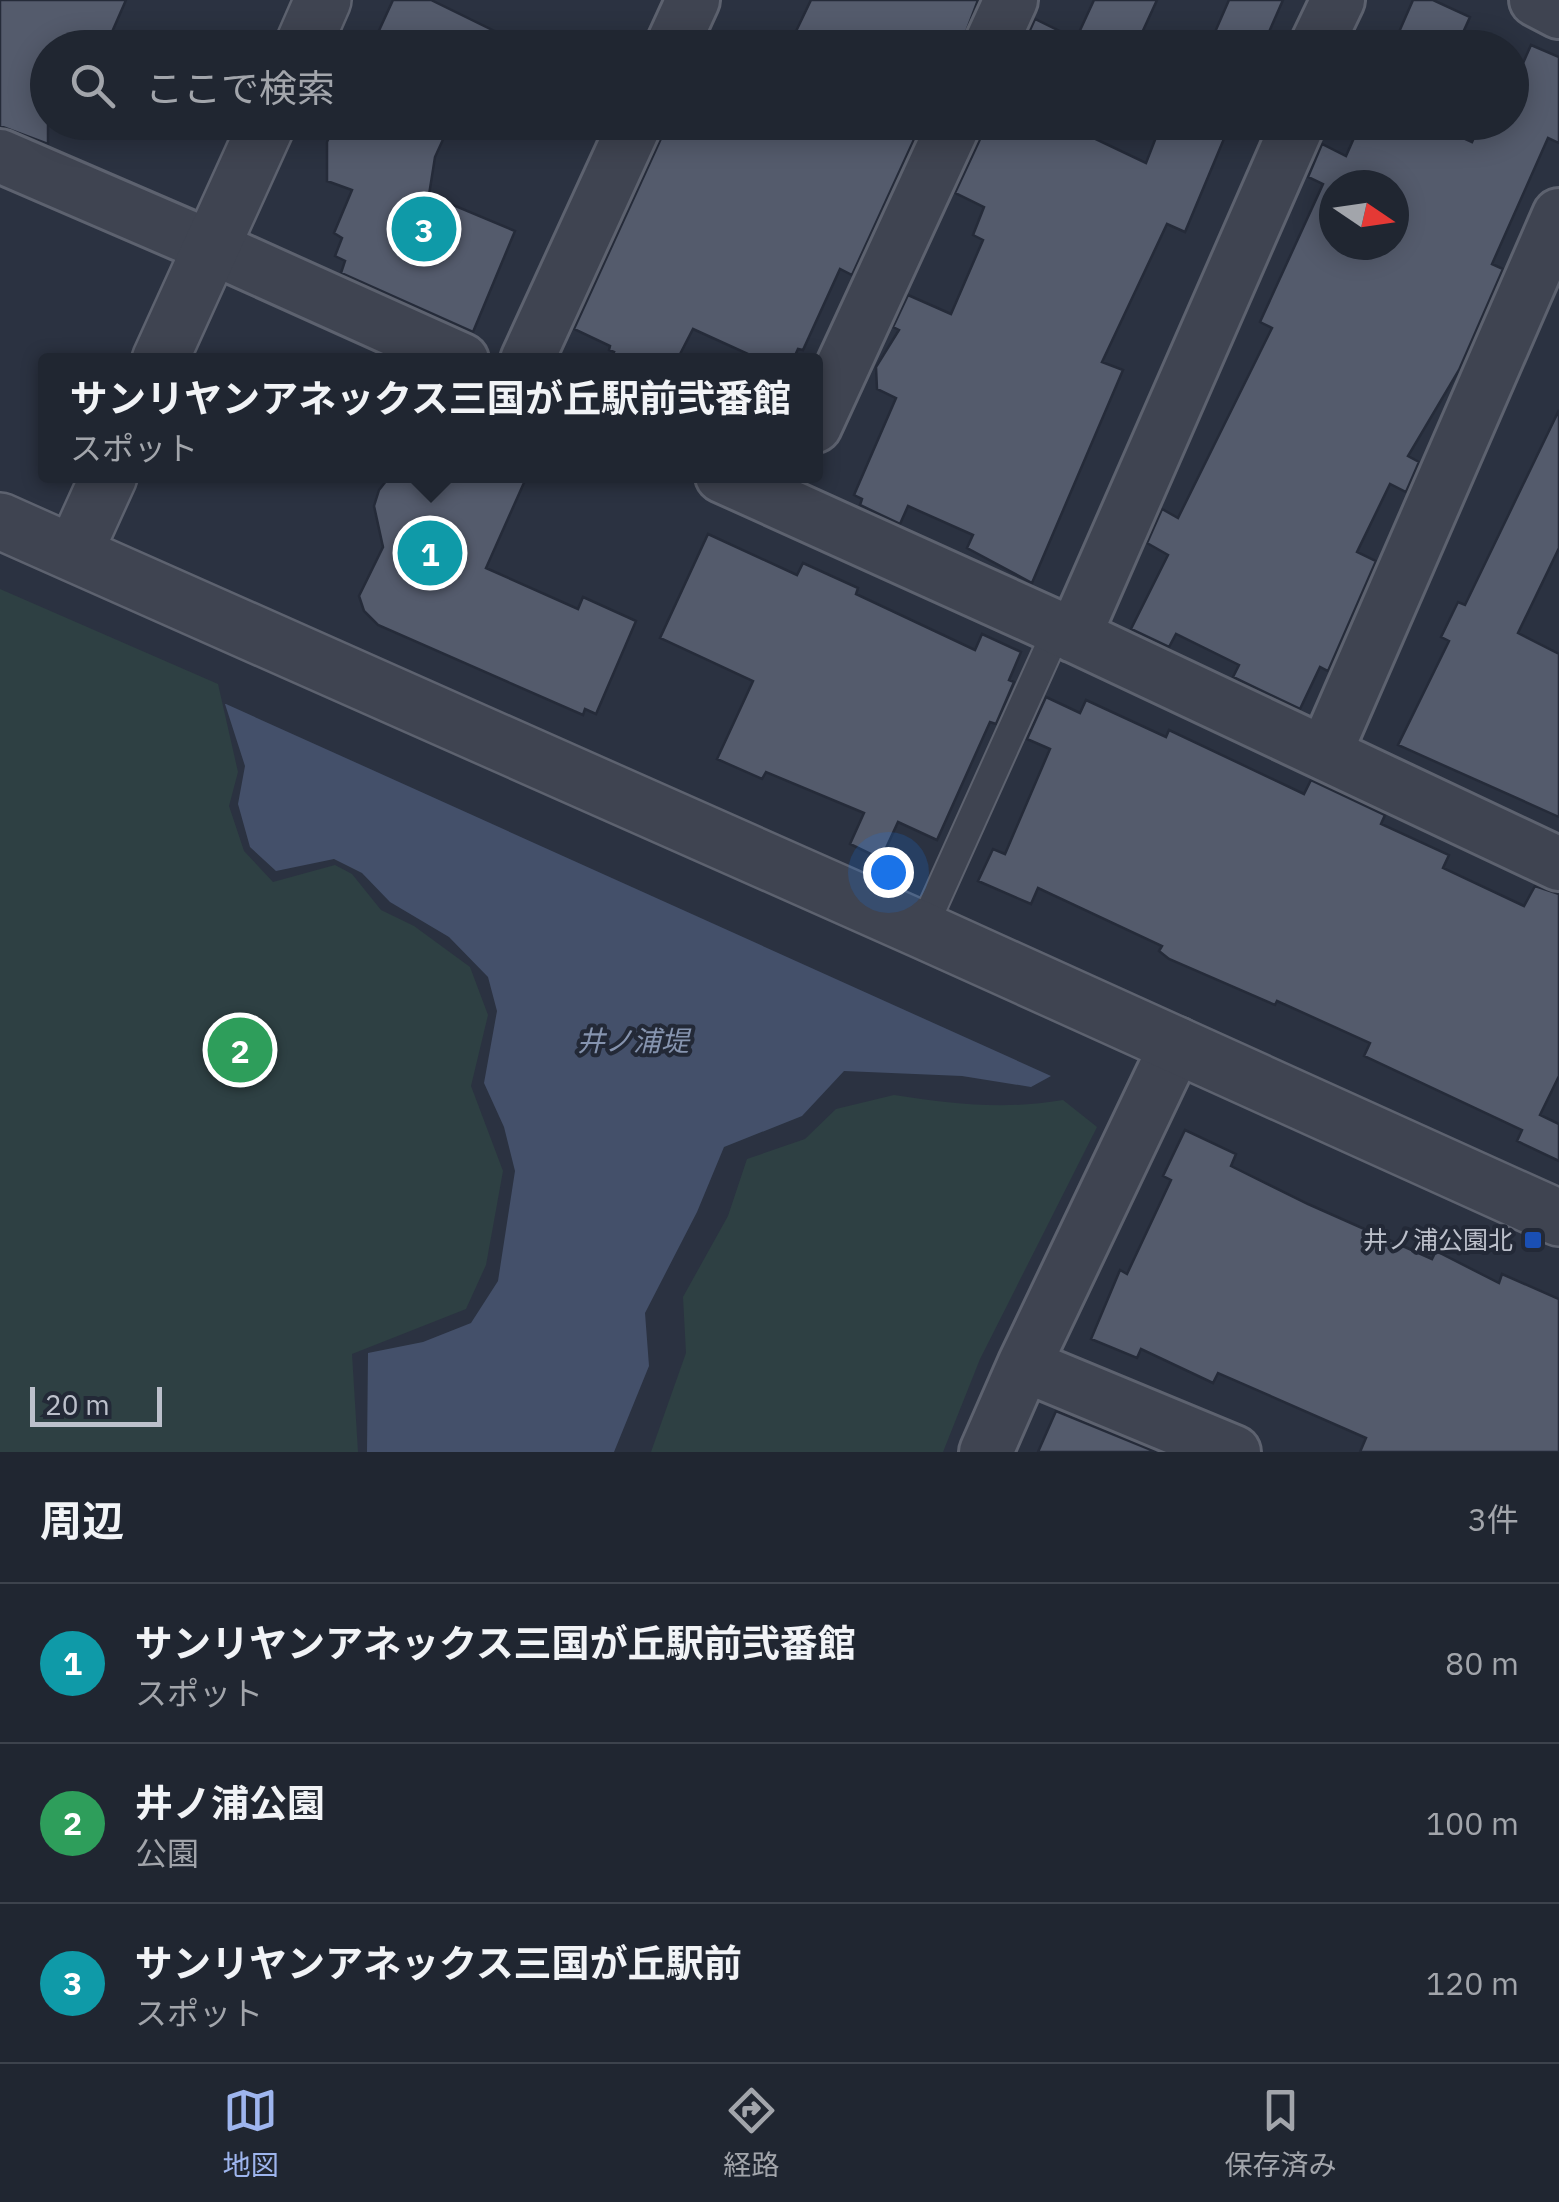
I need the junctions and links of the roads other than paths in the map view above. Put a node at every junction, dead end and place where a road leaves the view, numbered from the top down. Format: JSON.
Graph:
{"nodes":[{"id":1,"x":323,"y":0,"type":"edge"},
{"id":2,"x":693,"y":0,"type":"edge"},
{"id":3,"x":1011,"y":0,"type":"edge"},
{"id":4,"x":1338,"y":0,"type":"edge"},
{"id":5,"x":1353,"y":0,"type":"edge"},
{"id":6,"x":1536,"y":0,"type":"edge"},
{"id":7,"x":1559,"y":12,"type":"edge"},
{"id":8,"x":310,"y":30,"type":"edge"},
{"id":9,"x":679,"y":30,"type":"edge"},
{"id":10,"x":997,"y":30,"type":"edge"},
{"id":11,"x":1324,"y":30,"type":"edge"},
{"id":12,"x":1340,"y":30,"type":"edge"},
{"id":13,"x":260,"y":140,"type":"edge"},
{"id":14,"x":628,"y":140,"type":"edge"},
{"id":15,"x":946,"y":140,"type":"edge"},
{"id":16,"x":1272,"y":140,"type":"edge"},
{"id":17,"x":1290,"y":140,"type":"edge"},
{"id":18,"x":0,"y":156,"type":"edge"},
{"id":19,"x":1559,"y":214,"type":"edge"},
{"id":20,"x":212,"y":247,"type":"junction"},
{"id":21,"x":163,"y":353,"type":"edge"},
{"id":22,"x":447,"y":353,"type":"edge"},
{"id":23,"x":530,"y":353,"type":"edge"},
{"id":24,"x":823,"y":409,"type":"edge"},
{"id":25,"x":105,"y":483,"type":"edge"},
{"id":26,"x":760,"y":483,"type":"edge"},
{"id":27,"x":787,"y":488,"type":"edge"},
{"id":28,"x":0,"y":521,"type":"edge"},
{"id":29,"x":74,"y":553,"type":"junction"},
{"id":30,"x":1059,"y":629,"type":"junction"},
{"id":31,"x":1325,"y":754,"type":"junction"},
{"id":32,"x":1559,"y":864,"type":"edge"},
{"id":33,"x":929,"y":933,"type":"junction"},
{"id":34,"x":1176,"y":1044,"type":"junction"},
{"id":35,"x":1559,"y":1218,"type":"edge"},
{"id":36,"x":1024,"y":1365,"type":"junction"},
{"id":37,"x":986,"y":1452,"type":"edge"},
{"id":38,"x":1234,"y":1452,"type":"edge"}],
"edges":[{"from":1,"to":8,"type":"street"},
{"from":2,"to":9,"type":"street"},
{"from":3,"to":10,"type":"street"},
{"from":4,"to":11,"type":"street"},
{"from":5,"to":12,"type":"street"},
{"from":6,"to":7,"type":"street"},
{"from":13,"to":20,"type":"street"},
{"from":14,"to":23,"type":"street"},
{"from":15,"to":24,"type":"street"},
{"from":16,"to":30,"type":"street"},
{"from":17,"to":30,"type":"street"},
{"from":18,"to":20,"type":"street"},
{"from":19,"to":31,"type":"street"},
{"from":20,"to":21,"type":"street"},
{"from":20,"to":22,"type":"street"},
{"from":25,"to":29,"type":"street"},
{"from":26,"to":27,"type":"street"},
{"from":27,"to":30,"type":"street"},
{"from":28,"to":29,"type":"street"},
{"from":29,"to":33,"type":"street"},
{"from":30,"to":31,"type":"street"},
{"from":30,"to":33,"type":"lane"},
{"from":31,"to":32,"type":"street"},
{"from":33,"to":34,"type":"street"},
{"from":34,"to":35,"type":"street"},
{"from":34,"to":36,"type":"street"},
{"from":36,"to":37,"type":"street"},
{"from":36,"to":38,"type":"street"}]}
